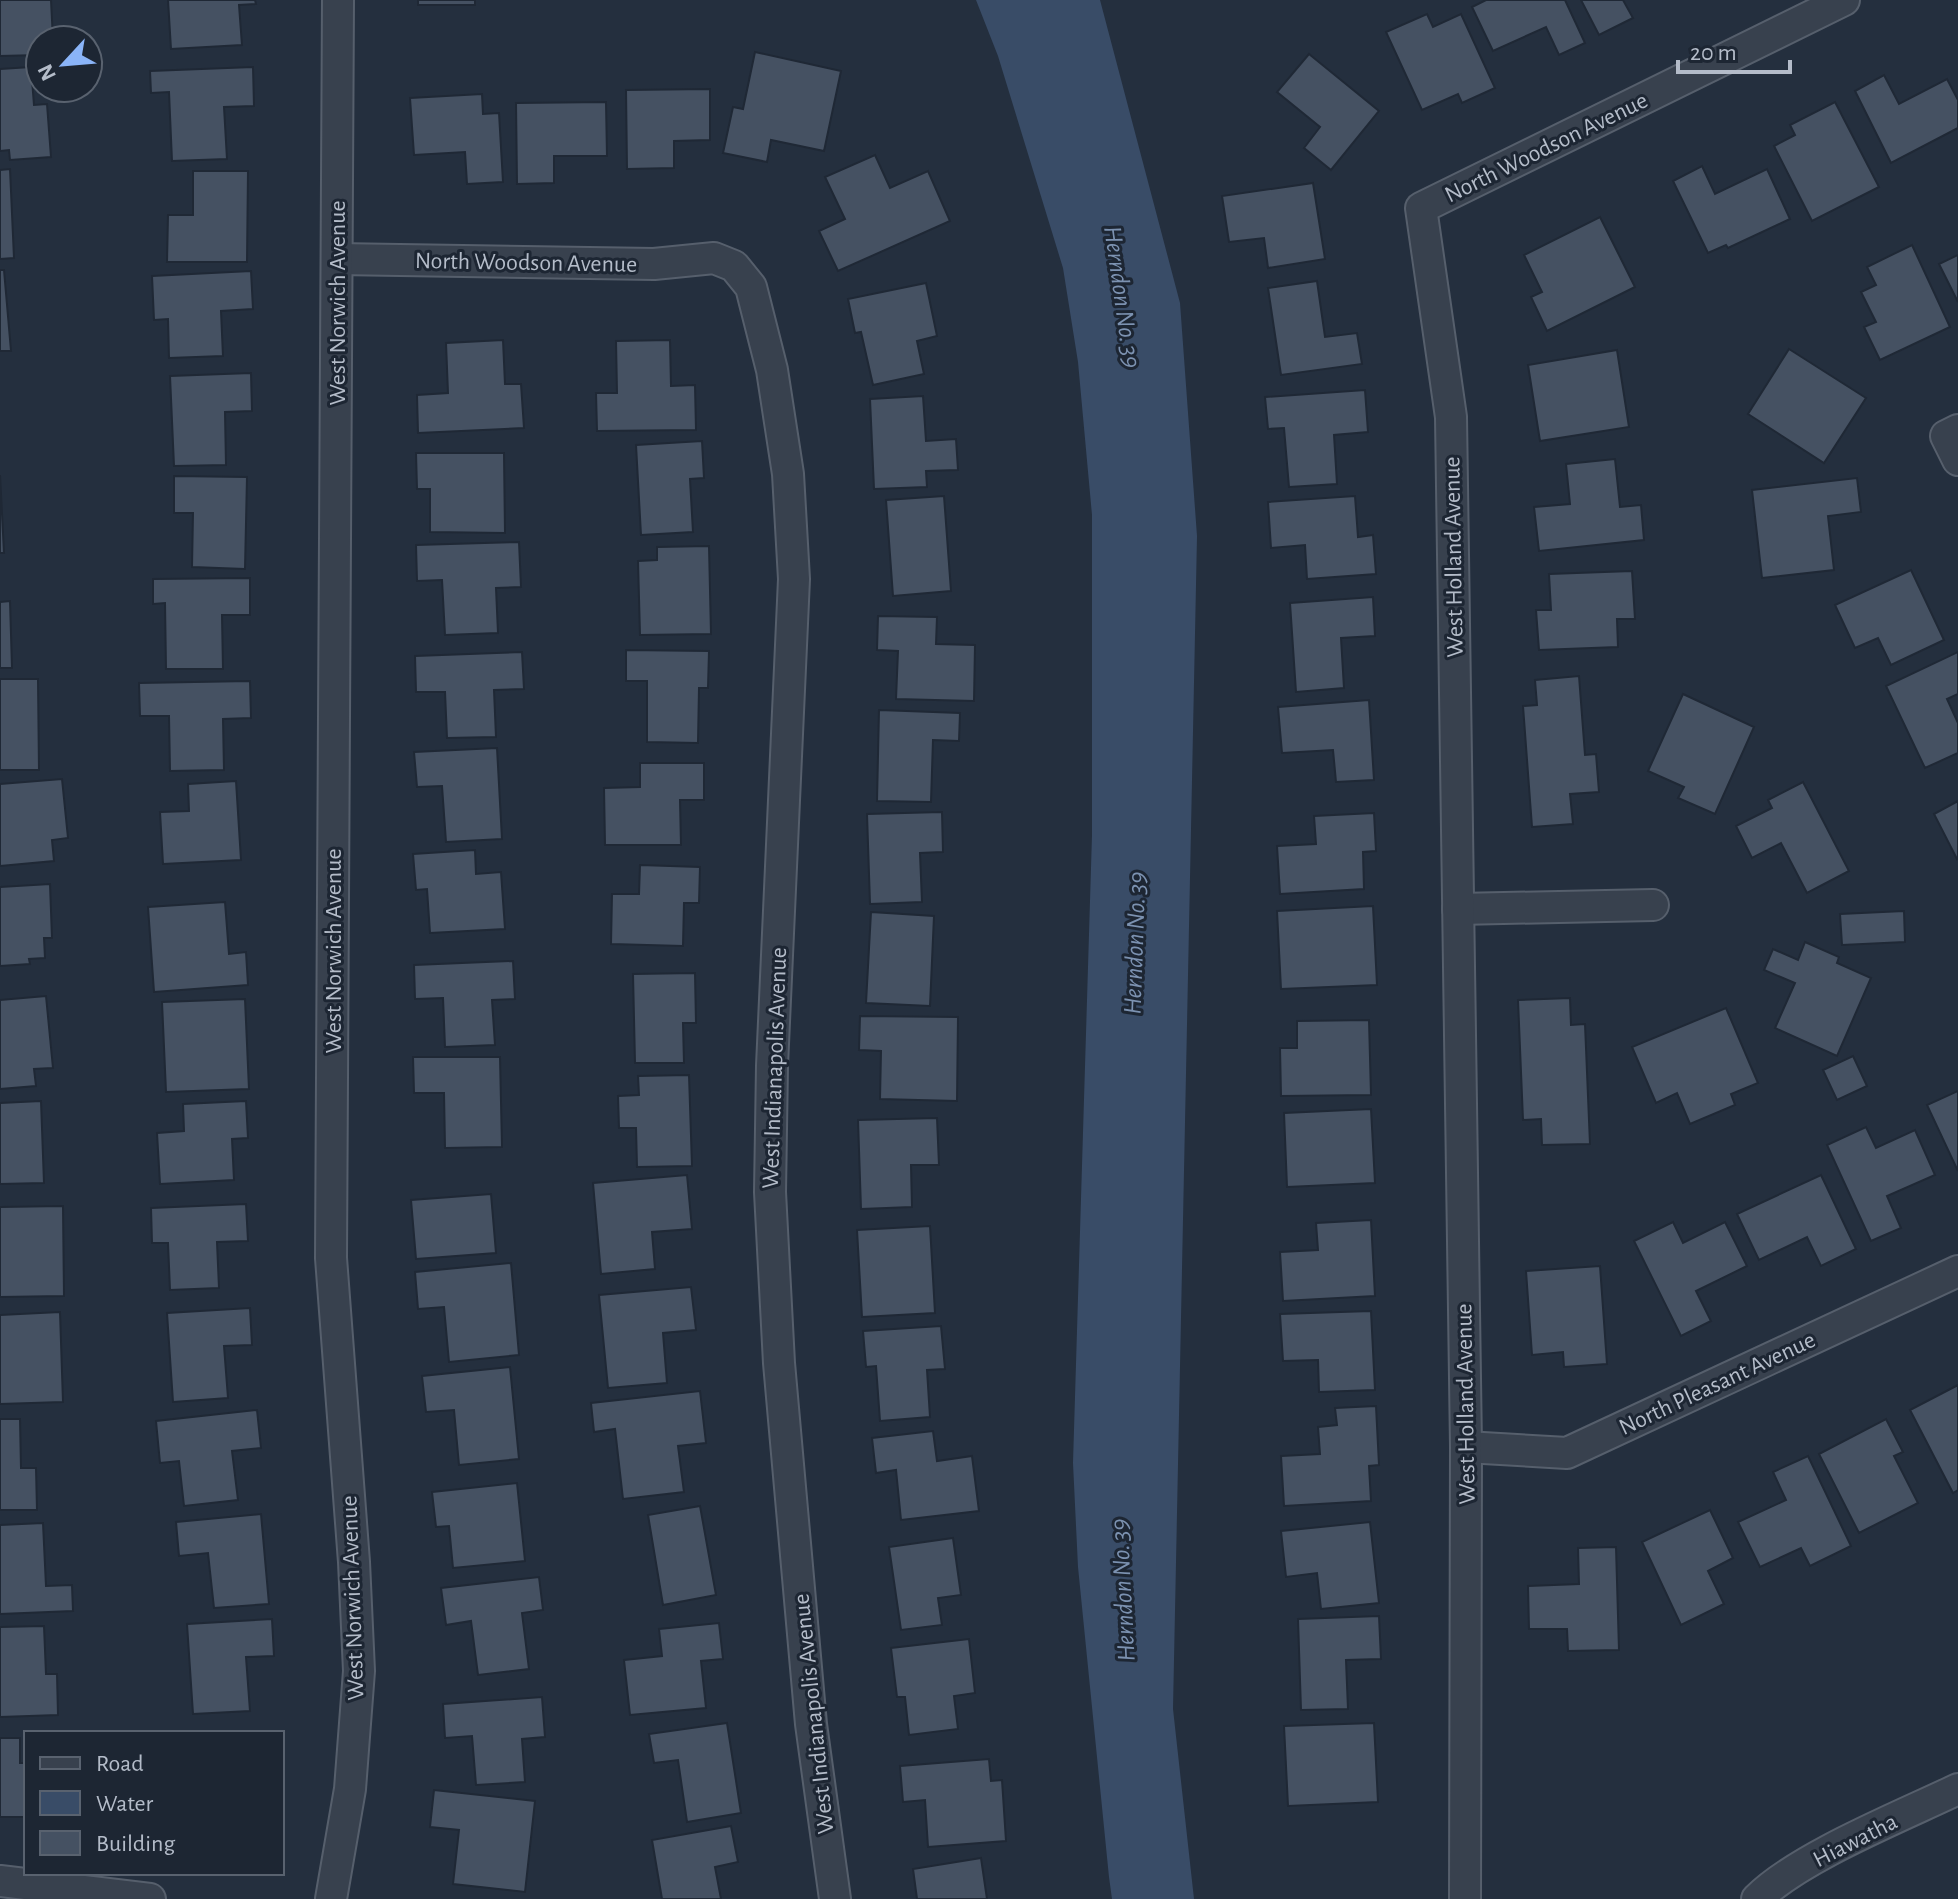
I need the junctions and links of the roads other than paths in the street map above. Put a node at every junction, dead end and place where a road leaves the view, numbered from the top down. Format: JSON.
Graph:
{"nodes":[{"id":1,"x":338,"y":0,"type":"edge"},
{"id":2,"x":1844,"y":0,"type":"edge"},
{"id":3,"x":1421,"y":208,"type":"joint"},
{"id":4,"x":714,"y":258,"type":"joint"},
{"id":5,"x":337,"y":259,"type":"junction"},
{"id":6,"x":1653,"y":905,"type":"dead end"},
{"id":7,"x":1458,"y":909,"type":"junction"},
{"id":8,"x":1958,"y":1271,"type":"edge"},
{"id":9,"x":1466,"y":1447,"type":"junction"},
{"id":10,"x":1958,"y":1789,"type":"edge"},
{"id":11,"x":0,"y":1881,"type":"edge"},
{"id":12,"x":150,"y":1899,"type":"edge"},
{"id":13,"x":331,"y":1899,"type":"edge"},
{"id":14,"x":835,"y":1899,"type":"edge"},
{"id":15,"x":1465,"y":1899,"type":"edge"},
{"id":16,"x":1757,"y":1899,"type":"edge"}],
"edges":[{"from":1,"to":5,"type":"street","name":"West Norwich Avenue"},
{"from":2,"to":3,"type":"street","name":"North Woodson Avenue"},
{"from":3,"to":7,"type":"street","name":"West Holland Avenue"},
{"from":4,"to":5,"type":"street","name":"North Woodson Avenue"},
{"from":4,"to":14,"type":"street","name":"West Indianapolis Avenue"},
{"from":5,"to":13,"type":"street","name":"West Norwich Avenue"},
{"from":6,"to":7,"type":"street"},
{"from":7,"to":9,"type":"street","name":"West Holland Avenue"},
{"from":8,"to":9,"type":"street","name":"North Pleasant Avenue"},
{"from":9,"to":15,"type":"street","name":"West Holland Avenue"},
{"from":10,"to":16,"type":"street","name":"Hiawatha"},
{"from":11,"to":12,"type":"street"}]}
